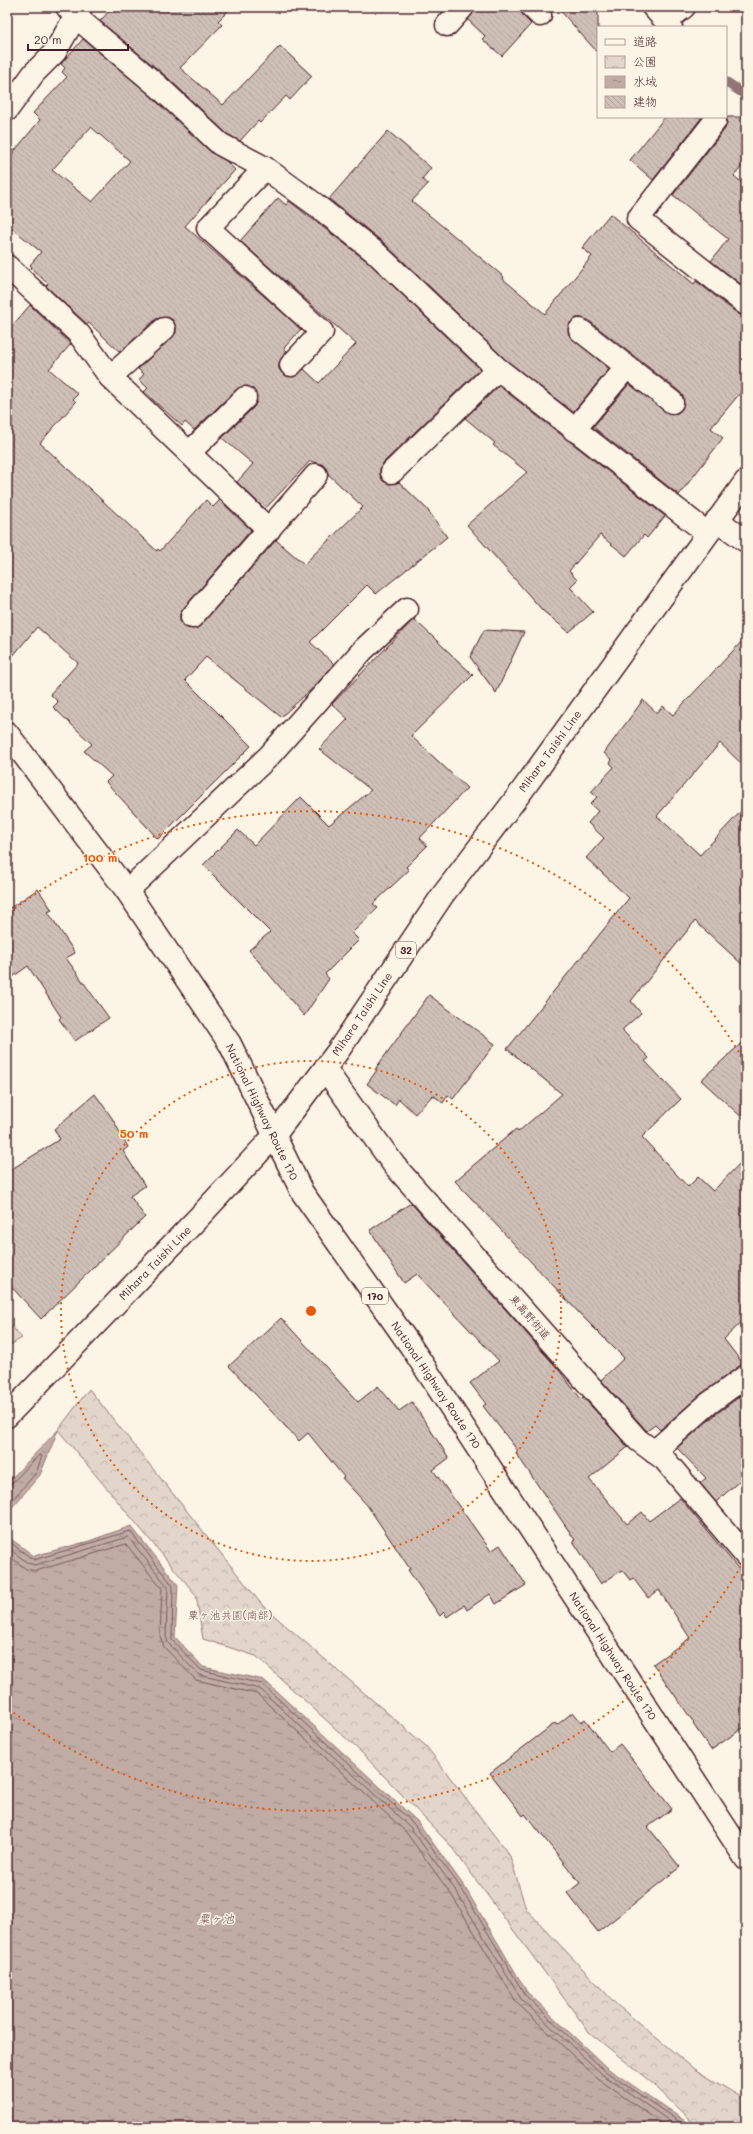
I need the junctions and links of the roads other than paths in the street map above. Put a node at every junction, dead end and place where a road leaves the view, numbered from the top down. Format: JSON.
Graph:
{"nodes":[{"id":1,"x":464,"y":7,"type":"edge"},
{"id":2,"x":684,"y":7,"type":"edge"},
{"id":3,"x":75,"y":10,"type":"edge"},
{"id":4,"x":664,"y":18,"type":"edge"},
{"id":5,"x":447,"y":25,"type":"dead end"},
{"id":6,"x":7,"y":110,"type":"edge"},
{"id":7,"x":715,"y":121,"type":"dead end"},
{"id":8,"x":265,"y":168,"type":"junction"},
{"id":9,"x":7,"y":266,"type":"edge"},
{"id":10,"x":746,"y":304,"type":"edge"},
{"id":11,"x":164,"y":328,"type":"dead end"},
{"id":12,"x":580,"y":330,"type":"dead end"},
{"id":13,"x":291,"y":365,"type":"dead end"},
{"id":14,"x":626,"y":368,"type":"junction"},
{"id":15,"x":498,"y":369,"type":"junction"},
{"id":16,"x":110,"y":377,"type":"junction"},
{"id":17,"x":245,"y":398,"type":"dead end"},
{"id":18,"x":672,"y":402,"type":"dead end"},
{"id":19,"x":574,"y":430,"type":"junction"},
{"id":20,"x":189,"y":453,"type":"junction"},
{"id":21,"x":392,"y":472,"type":"dead end"},
{"id":22,"x":316,"y":475,"type":"dead end"},
{"id":23,"x":746,"y":481,"type":"edge"},
{"id":24,"x":712,"y":526,"type":"junction"},
{"id":25,"x":269,"y":530,"type":"junction"},
{"id":26,"x":746,"y":541,"type":"edge"},
{"id":27,"x":407,"y":609,"type":"dead end"},
{"id":28,"x":192,"y":617,"type":"dead end"},
{"id":29,"x":7,"y":733,"type":"edge"},
{"id":30,"x":127,"y":891,"type":"junction"},
{"id":31,"x":325,"y":1069,"type":"junction"},
{"id":32,"x":274,"y":1136,"type":"junction"},
{"id":33,"x":746,"y":1376,"type":"edge"},
{"id":34,"x":7,"y":1416,"type":"edge"},
{"id":35,"x":654,"y":1452,"type":"junction"},
{"id":36,"x":746,"y":1556,"type":"edge"},
{"id":37,"x":746,"y":1859,"type":"edge"}],
"edges":[{"from":1,"to":5,"type":"main road"},
{"from":2,"to":4,"type":"main road"},
{"from":3,"to":6,"type":"main road"},
{"from":3,"to":8,"type":"main road"},
{"from":7,"to":10,"type":"main road"},
{"from":8,"to":13,"type":"main road"},
{"from":8,"to":15,"type":"main road"},
{"from":9,"to":16,"type":"main road"},
{"from":11,"to":16,"type":"main road"},
{"from":12,"to":14,"type":"main road"},
{"from":14,"to":18,"type":"main road"},
{"from":14,"to":19,"type":"main road"},
{"from":15,"to":19,"type":"main road"},
{"from":15,"to":21,"type":"main road"},
{"from":16,"to":20,"type":"main road"},
{"from":17,"to":20,"type":"main road"},
{"from":19,"to":24,"type":"main road"},
{"from":20,"to":25,"type":"main road"},
{"from":22,"to":25,"type":"main road"},
{"from":23,"to":24,"type":"main road","name":"Mihara Taishi Line","number":"32"},
{"from":24,"to":26,"type":"main road"},
{"from":24,"to":31,"type":"main road","name":"Mihara Taishi Line","number":"32"},
{"from":25,"to":28,"type":"main road"},
{"from":27,"to":30,"type":"main road"},
{"from":29,"to":30,"type":"main road","name":"National Highway Route 170","number":"170"},
{"from":30,"to":32,"type":"main road","name":"National Highway Route 170","number":"170"},
{"from":31,"to":32,"type":"main road","name":"Mihara Taishi Line","number":"32"},
{"from":31,"to":35,"type":"main road","name":"東高野街道"},
{"from":32,"to":34,"type":"main road","name":"Mihara Taishi Line","number":"32"},
{"from":32,"to":37,"type":"main road","name":"National Highway Route 170","number":"170"},
{"from":33,"to":35,"type":"main road"},
{"from":35,"to":36,"type":"main road","name":"東高野街道"}]}
